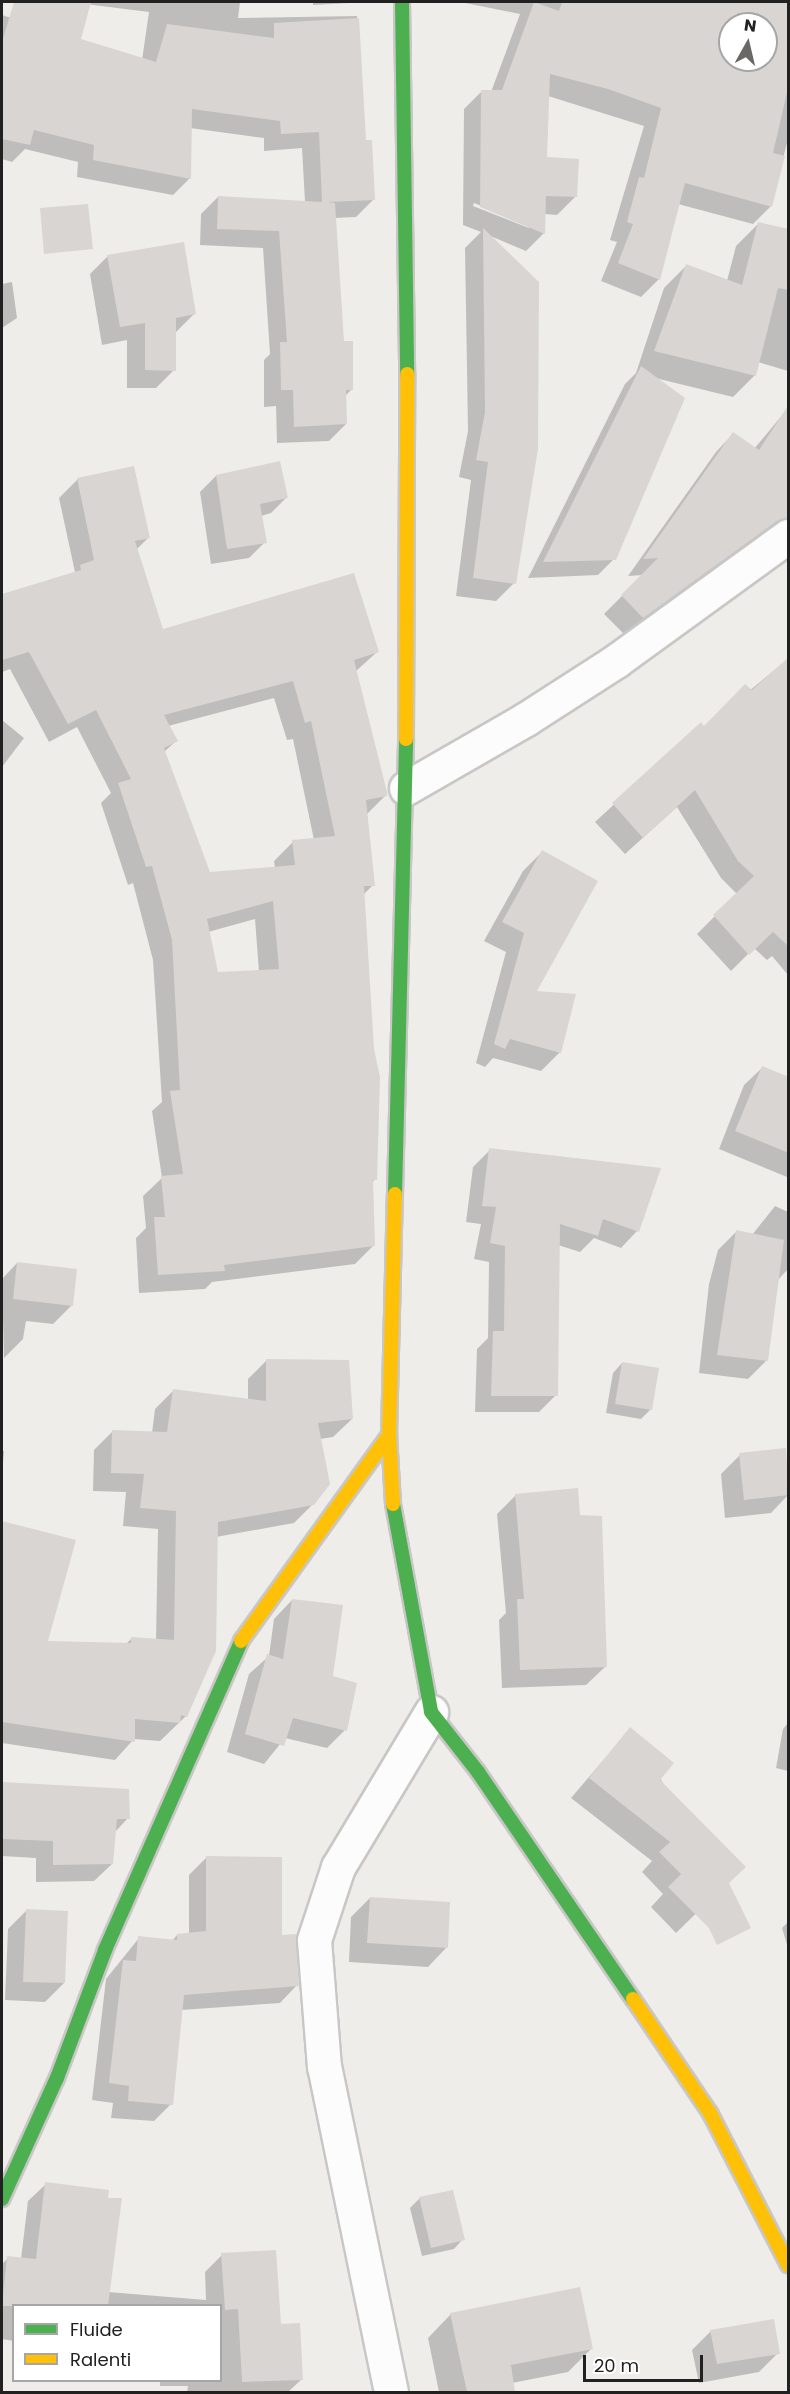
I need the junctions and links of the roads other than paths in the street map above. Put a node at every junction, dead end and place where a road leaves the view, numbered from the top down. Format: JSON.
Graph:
{"nodes":[{"id":1,"x":402,"y":2,"type":"edge"},
{"id":2,"x":789,"y":536,"type":"edge"},
{"id":3,"x":406,"y":789,"type":"junction"},
{"id":4,"x":389,"y":1435,"type":"junction"},
{"id":5,"x":431,"y":1712,"type":"junction"},
{"id":6,"x":2,"y":2199,"type":"edge"},
{"id":7,"x":789,"y":2265,"type":"edge"},
{"id":8,"x":391,"y":2392,"type":"edge"}],
"edges":[{"from":1,"to":3,"type":"main road"},
{"from":2,"to":3,"type":"street"},
{"from":3,"to":4,"type":"main road"},
{"from":4,"to":5,"type":"main road"},
{"from":4,"to":6,"type":"main road"},
{"from":5,"to":7,"type":"main road"},
{"from":5,"to":8,"type":"street"}]}
